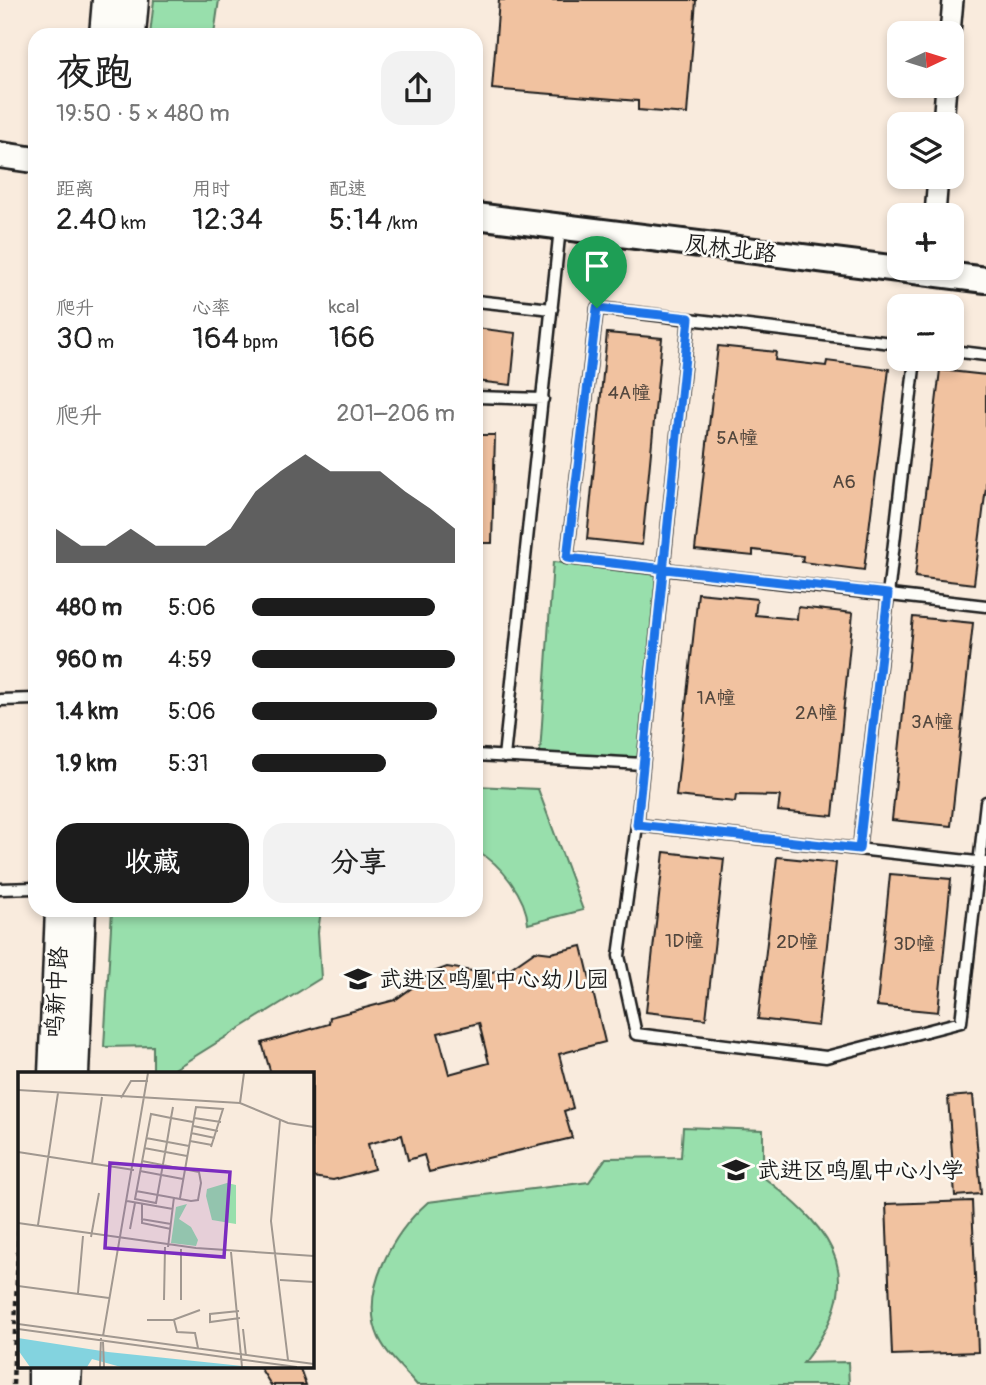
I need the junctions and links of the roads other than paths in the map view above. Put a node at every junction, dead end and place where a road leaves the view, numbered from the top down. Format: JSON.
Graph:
{"nodes":[{"id":1,"x":107,"y":0,"type":"edge"},
{"id":2,"x":134,"y":0,"type":"edge"},
{"id":3,"x":953,"y":0,"type":"edge"},
{"id":4,"x":951,"y":21,"type":"edge"},
{"id":5,"x":105,"y":28,"type":"edge"},
{"id":6,"x":132,"y":28,"type":"edge"},
{"id":7,"x":0,"y":155,"type":"edge"},
{"id":8,"x":28,"y":159,"type":"edge"},
{"id":9,"x":483,"y":217,"type":"edge"},
{"id":10,"x":560,"y":226,"type":"junction"},
{"id":11,"x":887,"y":265,"type":"edge"},
{"id":12,"x":964,"y":276,"type":"edge"},
{"id":13,"x":986,"y":280,"type":"edge"},
{"id":14,"x":483,"y":302,"type":"edge"},
{"id":15,"x":552,"y":309,"type":"junction"},
{"id":16,"x":689,"y":318,"type":"junction"},
{"id":17,"x":887,"y":342,"type":"edge"},
{"id":18,"x":964,"y":352,"type":"edge"},
{"id":19,"x":986,"y":355,"type":"edge"},
{"id":20,"x":914,"y":371,"type":"edge"},
{"id":21,"x":483,"y":397,"type":"edge"},
{"id":22,"x":543,"y":399,"type":"junction"},
{"id":23,"x":664,"y":569,"type":"junction"},
{"id":24,"x":888,"y":594,"type":"junction"},
{"id":25,"x":986,"y":606,"type":"edge"},
{"id":26,"x":28,"y":699,"type":"edge"},
{"id":27,"x":0,"y":700,"type":"edge"},
{"id":28,"x":483,"y":756,"type":"edge"},
{"id":29,"x":504,"y":757,"type":"junction"},
{"id":30,"x":643,"y":764,"type":"junction"},
{"id":31,"x":986,"y":802,"type":"edge"},
{"id":32,"x":637,"y":825,"type":"junction"},
{"id":33,"x":859,"y":849,"type":"junction"},
{"id":34,"x":983,"y":863,"type":"edge"},
{"id":35,"x":28,"y":888,"type":"edge"},
{"id":36,"x":0,"y":890,"type":"edge"},
{"id":37,"x":60,"y":917,"type":"edge"},
{"id":38,"x":81,"y":917,"type":"edge"},
{"id":39,"x":53,"y":1072,"type":"edge"},
{"id":40,"x":74,"y":1072,"type":"edge"}],
"edges":[{"from":1,"to":5,"type":"main road"},
{"from":2,"to":6,"type":"main road"},
{"from":3,"to":4,"type":"street"},
{"from":7,"to":8,"type":"street"},
{"from":9,"to":10,"type":"street","name":"凤林北路"},
{"from":10,"to":11,"type":"street","name":"凤林北路"},
{"from":10,"to":15,"type":"lane"},
{"from":12,"to":13,"type":"street","name":"凤林北路"},
{"from":14,"to":15,"type":"lane"},
{"from":15,"to":22,"type":"lane"},
{"from":16,"to":17,"type":"lane"},
{"from":16,"to":23,"type":"lane"},
{"from":16,"to":23,"type":"lane"},
{"from":18,"to":19,"type":"lane"},
{"from":20,"to":24,"type":"lane"},
{"from":21,"to":22,"type":"lane"},
{"from":22,"to":29,"type":"lane"},
{"from":23,"to":24,"type":"lane"},
{"from":23,"to":30,"type":"lane"},
{"from":24,"to":25,"type":"lane"},
{"from":24,"to":33,"type":"lane"},
{"from":26,"to":27,"type":"lane"},
{"from":28,"to":29,"type":"lane"},
{"from":29,"to":30,"type":"lane"},
{"from":30,"to":32,"type":"lane"},
{"from":31,"to":34,"type":"lane"},
{"from":32,"to":33,"type":"lane"},
{"from":32,"to":34,"type":"lane"},
{"from":33,"to":34,"type":"lane"},
{"from":35,"to":36,"type":"lane"},
{"from":37,"to":39,"type":"main road","name":"鸣新中路"},
{"from":38,"to":40,"type":"main road","name":"鸣新中路"}]}
